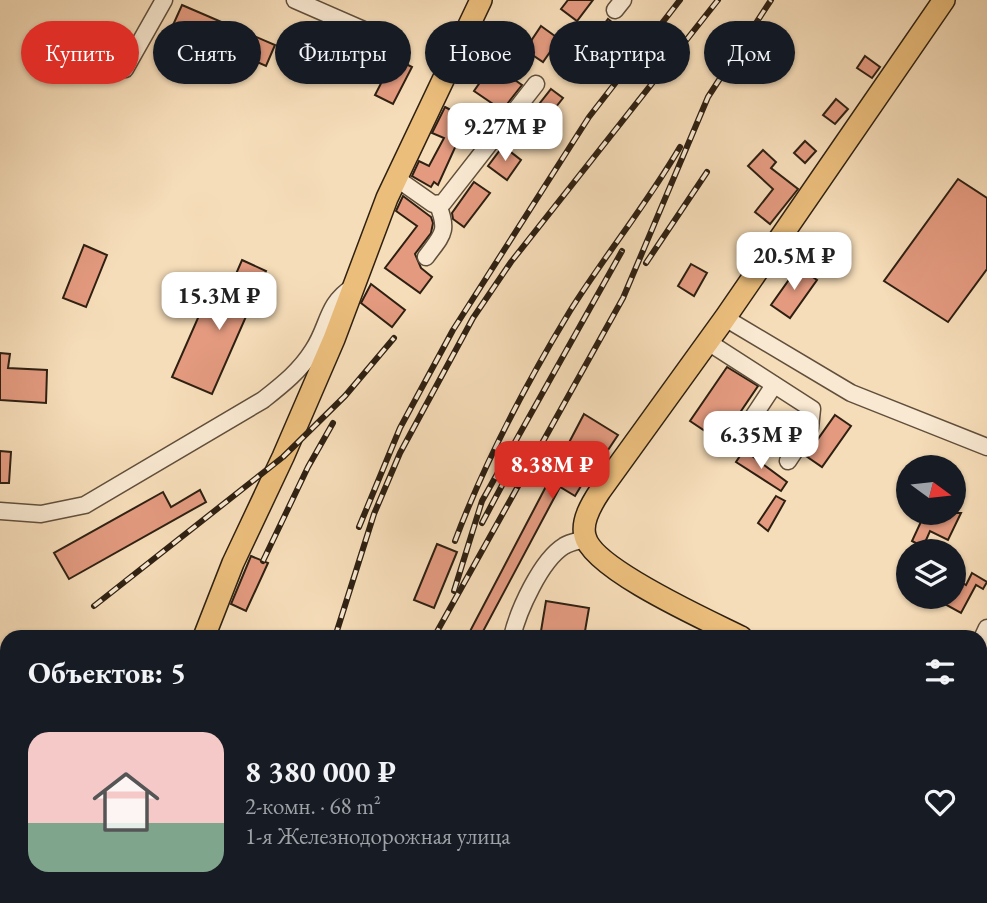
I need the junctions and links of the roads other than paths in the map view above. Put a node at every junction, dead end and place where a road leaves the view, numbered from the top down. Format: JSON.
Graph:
{"nodes":[{"id":1,"x":164,"y":0,"type":"edge"},
{"id":2,"x":295,"y":0,"type":"edge"},
{"id":3,"x":481,"y":0,"type":"edge"},
{"id":4,"x":944,"y":0,"type":"edge"},
{"id":5,"x":343,"y":21,"type":"edge"},
{"id":6,"x":139,"y":44,"type":"edge"},
{"id":7,"x":536,"y":84,"type":"dead end"},
{"id":8,"x":396,"y":178,"type":"junction"},
{"id":9,"x":438,"y":205,"type":"junction"},
{"id":10,"x":426,"y":257,"type":"dead end"},
{"id":11,"x":353,"y":287,"type":"junction"},
{"id":12,"x":726,"y":318,"type":"junction"},
{"id":13,"x":708,"y":342,"type":"junction"},
{"id":14,"x":774,"y":385,"type":"junction"},
{"id":15,"x":749,"y":423,"type":"dead end"},
{"id":16,"x":987,"y":446,"type":"edge"},
{"id":17,"x":788,"y":461,"type":"dead end"},
{"id":18,"x":0,"y":511,"type":"edge"},
{"id":19,"x":585,"y":539,"type":"junction"},
{"id":20,"x":207,"y":630,"type":"edge"},
{"id":21,"x":515,"y":630,"type":"edge"},
{"id":22,"x":728,"y":630,"type":"edge"}],
"edges":[{"from":1,"to":6,"type":"street"},
{"from":2,"to":5,"type":"street"},
{"from":3,"to":8,"type":"main road"},
{"from":4,"to":12,"type":"main road"},
{"from":7,"to":9,"type":"street"},
{"from":8,"to":9,"type":"street"},
{"from":8,"to":11,"type":"main road"},
{"from":9,"to":10,"type":"street"},
{"from":11,"to":18,"type":"street"},
{"from":11,"to":20,"type":"main road"},
{"from":12,"to":13,"type":"main road"},
{"from":12,"to":16,"type":"street"},
{"from":13,"to":14,"type":"street"},
{"from":13,"to":19,"type":"main road"},
{"from":14,"to":15,"type":"street"},
{"from":14,"to":17,"type":"street"},
{"from":19,"to":21,"type":"street"},
{"from":19,"to":22,"type":"main road"}]}
